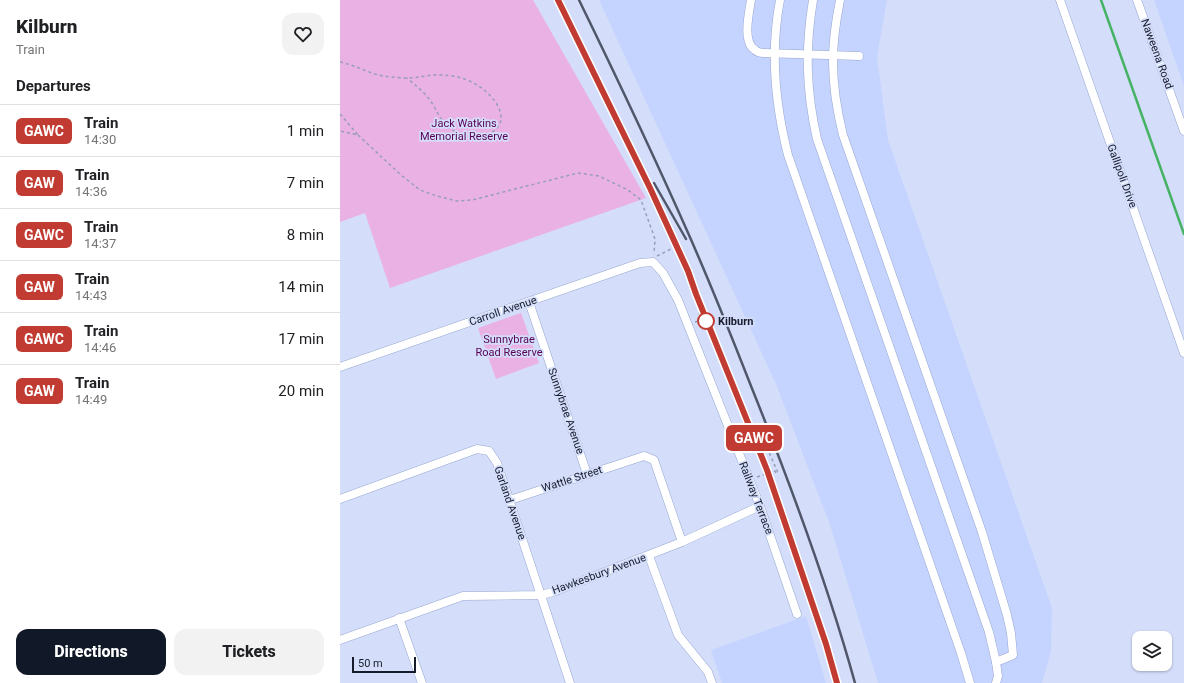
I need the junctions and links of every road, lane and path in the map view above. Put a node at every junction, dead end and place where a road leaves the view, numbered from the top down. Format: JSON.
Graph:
{"nodes":[{"id":1,"x":751,"y":0,"type":"edge"},
{"id":2,"x":780,"y":0,"type":"edge"},
{"id":3,"x":813,"y":0,"type":"edge"},
{"id":4,"x":840,"y":0,"type":"edge"},
{"id":5,"x":1060,"y":0,"type":"edge"},
{"id":6,"x":1137,"y":0,"type":"edge"},
{"id":7,"x":774,"y":54,"type":"junction"},
{"id":8,"x":807,"y":54,"type":"junction"},
{"id":9,"x":833,"y":55,"type":"junction"},
{"id":10,"x":859,"y":56,"type":"dead end"},
{"id":11,"x":340,"y":62,"type":"edge"},
{"id":12,"x":407,"y":78,"type":"junction"},
{"id":13,"x":340,"y":114,"type":"edge"},
{"id":14,"x":1183,"y":127,"type":"edge"},
{"id":15,"x":340,"y":131,"type":"edge"},
{"id":16,"x":358,"y":135,"type":"junction"},
{"id":17,"x":655,"y":247,"type":"dead end"},
{"id":18,"x":673,"y":248,"type":"dead end"},
{"id":19,"x":653,"y":262,"type":"junction"},
{"id":20,"x":529,"y":302,"type":"junction"},
{"id":21,"x":700,"y":312,"type":"dead end"},
{"id":22,"x":688,"y":325,"type":"junction"},
{"id":23,"x":1184,"y":353,"type":"edge"},
{"id":24,"x":340,"y":367,"type":"edge"},
{"id":25,"x":766,"y":445,"type":"dead end"},
{"id":26,"x":588,"y":474,"type":"junction"},
{"id":27,"x":750,"y":480,"type":"junction"},
{"id":28,"x":340,"y":499,"type":"edge"},
{"id":29,"x":510,"y":500,"type":"junction"},
{"id":30,"x":760,"y":506,"type":"junction"},
{"id":31,"x":682,"y":542,"type":"junction"},
{"id":32,"x":649,"y":556,"type":"junction"},
{"id":33,"x":541,"y":595,"type":"junction"},
{"id":34,"x":797,"y":614,"type":"dead end"},
{"id":35,"x":399,"y":618,"type":"junction"},
{"id":36,"x":340,"y":640,"type":"edge"},
{"id":37,"x":996,"y":662,"type":"junction"},
{"id":38,"x":422,"y":683,"type":"edge"},
{"id":39,"x":570,"y":683,"type":"edge"},
{"id":40,"x":712,"y":683,"type":"edge"},
{"id":41,"x":970,"y":683,"type":"edge"},
{"id":42,"x":996,"y":683,"type":"edge"}],
"edges":[{"from":1,"to":7,"type":"street"},
{"from":2,"to":7,"type":"street"},
{"from":3,"to":8,"type":"street"},
{"from":4,"to":9,"type":"street"},
{"from":5,"to":23,"type":"street","name":"Gallipoli Drive"},
{"from":6,"to":14,"type":"street","name":"Naweena Road"},
{"from":7,"to":8,"type":"street"},
{"from":7,"to":41,"type":"street"},
{"from":8,"to":9,"type":"street"},
{"from":8,"to":37,"type":"street"},
{"from":9,"to":10,"type":"street"},
{"from":9,"to":37,"type":"street"},
{"from":11,"to":12,"type":"path"},
{"from":12,"to":12,"type":"path"},
{"from":13,"to":16,"type":"path"},
{"from":15,"to":16,"type":"path"},
{"from":16,"to":17,"type":"path"},
{"from":18,"to":19,"type":"path"},
{"from":19,"to":20,"type":"street","name":"Carroll Avenue"},
{"from":19,"to":22,"type":"street","name":"Railway Terrace"},
{"from":20,"to":24,"type":"street","name":"Carroll Avenue"},
{"from":20,"to":26,"type":"street","name":"Sunnybrae Avenue"},
{"from":21,"to":22,"type":"path"},
{"from":22,"to":27,"type":"street","name":"Railway Terrace"},
{"from":25,"to":27,"type":"path"},
{"from":26,"to":29,"type":"street","name":"Wattle Street"},
{"from":26,"to":31,"type":"street","name":"Wattle Street"},
{"from":27,"to":30,"type":"street","name":"Railway Terrace"},
{"from":28,"to":29,"type":"street","name":"Garland Avenue"},
{"from":29,"to":33,"type":"street","name":"Garland Avenue"},
{"from":30,"to":31,"type":"street","name":"Hawkesbury Avenue"},
{"from":30,"to":34,"type":"street","name":"Railway Terrace"},
{"from":31,"to":32,"type":"street","name":"Hawkesbury Avenue"},
{"from":32,"to":33,"type":"street","name":"Hawkesbury Avenue"},
{"from":32,"to":40,"type":"street"},
{"from":33,"to":35,"type":"street","name":"Hawkesbury Avenue"},
{"from":33,"to":39,"type":"street","name":"Garland Avenue"},
{"from":35,"to":36,"type":"street","name":"Hawkesbury Avenue"},
{"from":35,"to":38,"type":"street"},
{"from":37,"to":42,"type":"street"}]}
